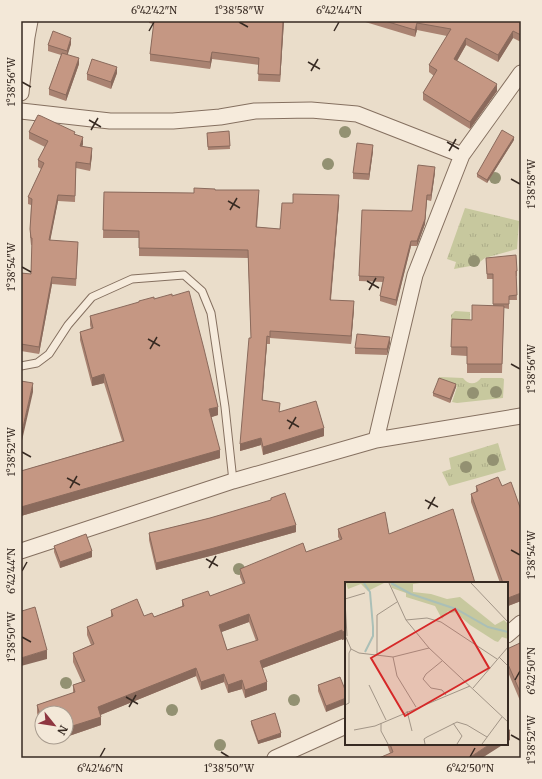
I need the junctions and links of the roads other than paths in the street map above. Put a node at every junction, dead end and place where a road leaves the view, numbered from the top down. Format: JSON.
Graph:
{"nodes":[{"id":1,"x":30,"y":21,"type":"edge"},
{"id":2,"x":24,"y":36,"type":"edge"},
{"id":3,"x":521,"y":73,"type":"edge"},
{"id":4,"x":21,"y":92,"type":"edge"},
{"id":5,"x":21,"y":111,"type":"edge"},
{"id":6,"x":462,"y":155,"type":"junction"},
{"id":7,"x":21,"y":366,"type":"edge"},
{"id":8,"x":521,"y":416,"type":"edge"},
{"id":9,"x":376,"y":440,"type":"junction"},
{"id":10,"x":233,"y":481,"type":"junction"},
{"id":11,"x":21,"y":551,"type":"edge"},
{"id":12,"x":521,"y":622,"type":"edge"},
{"id":13,"x":508,"y":634,"type":"edge"},
{"id":14,"x":345,"y":726,"type":"edge"},
{"id":15,"x":275,"y":758,"type":"edge"}],
"edges":[{"from":1,"to":2,"type":"street"},
{"from":2,"to":4,"type":"street"},
{"from":3,"to":6,"type":"street"},
{"from":5,"to":6,"type":"street"},
{"from":6,"to":9,"type":"street"},
{"from":7,"to":10,"type":"lane"},
{"from":8,"to":9,"type":"street"},
{"from":9,"to":10,"type":"street"},
{"from":10,"to":11,"type":"street"},
{"from":12,"to":13,"type":"street"},
{"from":14,"to":15,"type":"street"}]}
